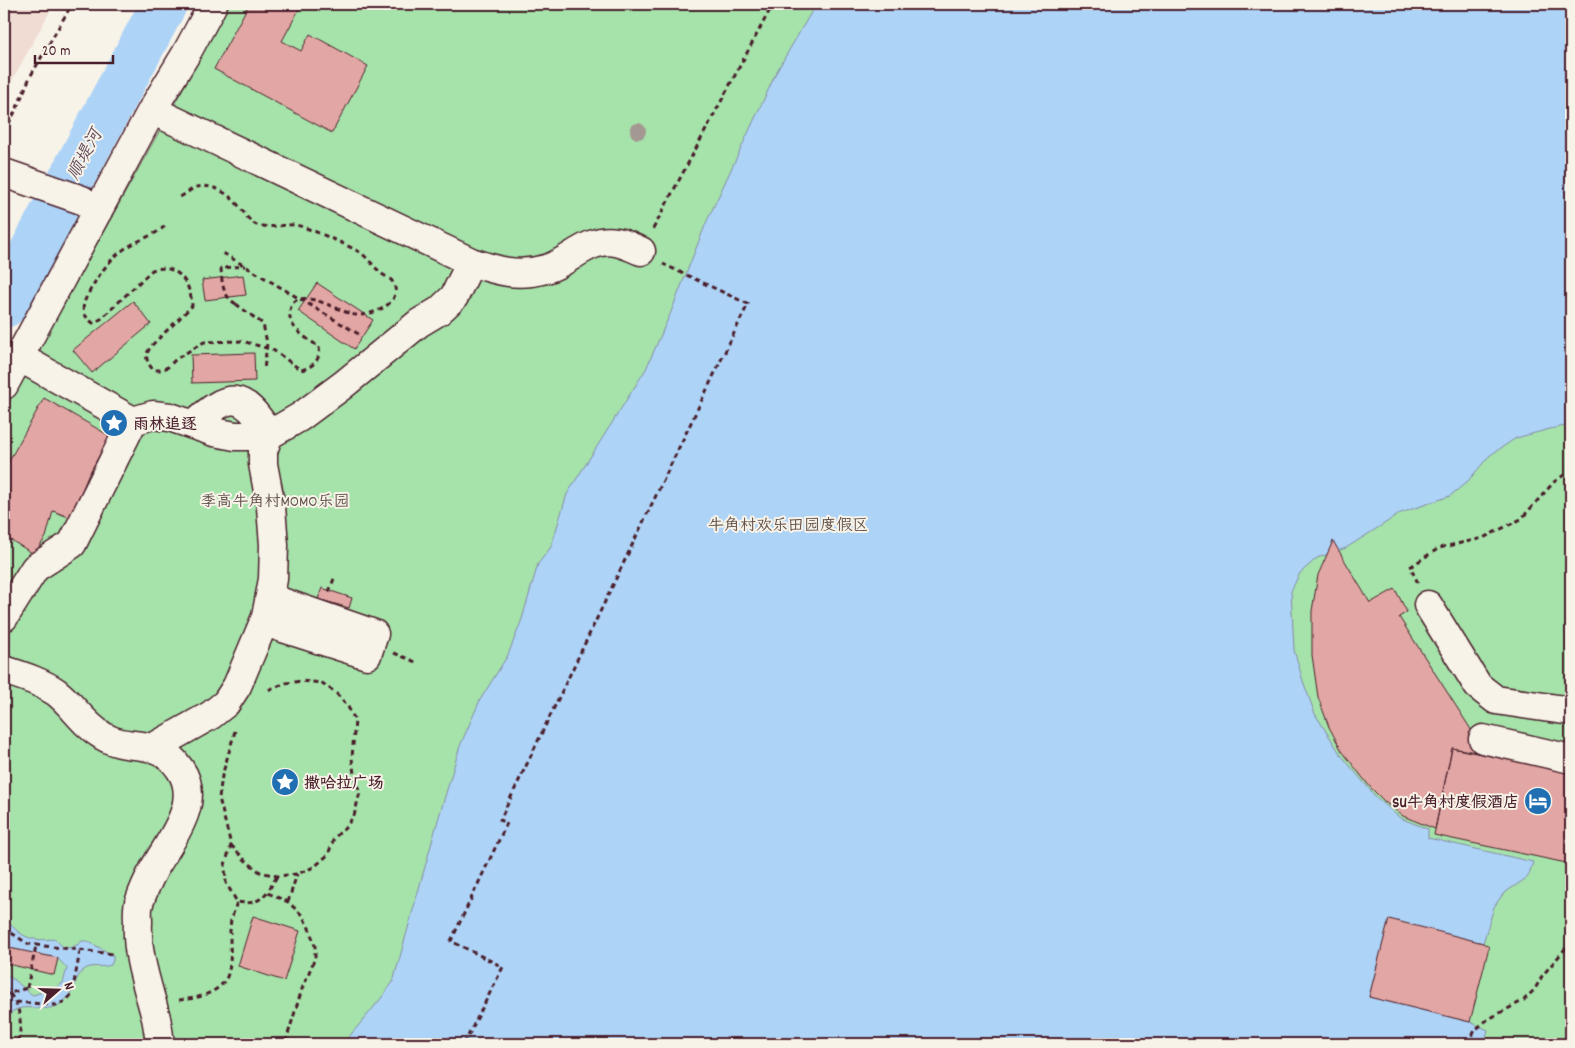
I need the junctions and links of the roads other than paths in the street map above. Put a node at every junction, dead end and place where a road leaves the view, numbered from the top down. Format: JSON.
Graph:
{"nodes":[{"id":1,"x":213,"y":4,"type":"edge"},
{"id":2,"x":152,"y":110,"type":"junction"},
{"id":3,"x":4,"y":173,"type":"edge"},
{"id":4,"x":90,"y":205,"type":"junction"},
{"id":5,"x":641,"y":251,"type":"road end"},
{"id":6,"x":471,"y":262,"type":"junction"},
{"id":7,"x":19,"y":357,"type":"junction"},
{"id":8,"x":4,"y":385,"type":"edge"},
{"id":9,"x":133,"y":421,"type":"junction"},
{"id":10,"x":193,"y":425,"type":"junction"},
{"id":11,"x":268,"y":434,"type":"junction"},
{"id":12,"x":1428,"y":605,"type":"road end"},
{"id":13,"x":267,"y":610,"type":"junction"},
{"id":14,"x":4,"y":617,"type":"edge"},
{"id":15,"x":339,"y":634,"type":"dead end"},
{"id":16,"x":4,"y":670,"type":"edge"},
{"id":17,"x":1571,"y":711,"type":"edge"},
{"id":18,"x":1483,"y":739,"type":"dead end"},
{"id":19,"x":154,"y":747,"type":"junction"},
{"id":20,"x":1571,"y":759,"type":"edge"},
{"id":21,"x":160,"y":1044,"type":"edge"}],
"edges":[{"from":1,"to":2,"type":"street"},
{"from":2,"to":4,"type":"street"},
{"from":2,"to":6,"type":"street"},
{"from":3,"to":4,"type":"street"},
{"from":4,"to":7,"type":"street"},
{"from":5,"to":6,"type":"street"},
{"from":6,"to":11,"type":"street"},
{"from":7,"to":8,"type":"street"},
{"from":7,"to":9,"type":"street"},
{"from":9,"to":10,"type":"street"},
{"from":9,"to":14,"type":"street"},
{"from":10,"to":11,"type":"street"},
{"from":10,"to":11,"type":"street"},
{"from":11,"to":13,"type":"street"},
{"from":12,"to":17,"type":"street"},
{"from":13,"to":15,"type":"street"},
{"from":13,"to":19,"type":"street"},
{"from":16,"to":19,"type":"street"},
{"from":18,"to":20,"type":"street"},
{"from":19,"to":21,"type":"street"}]}
